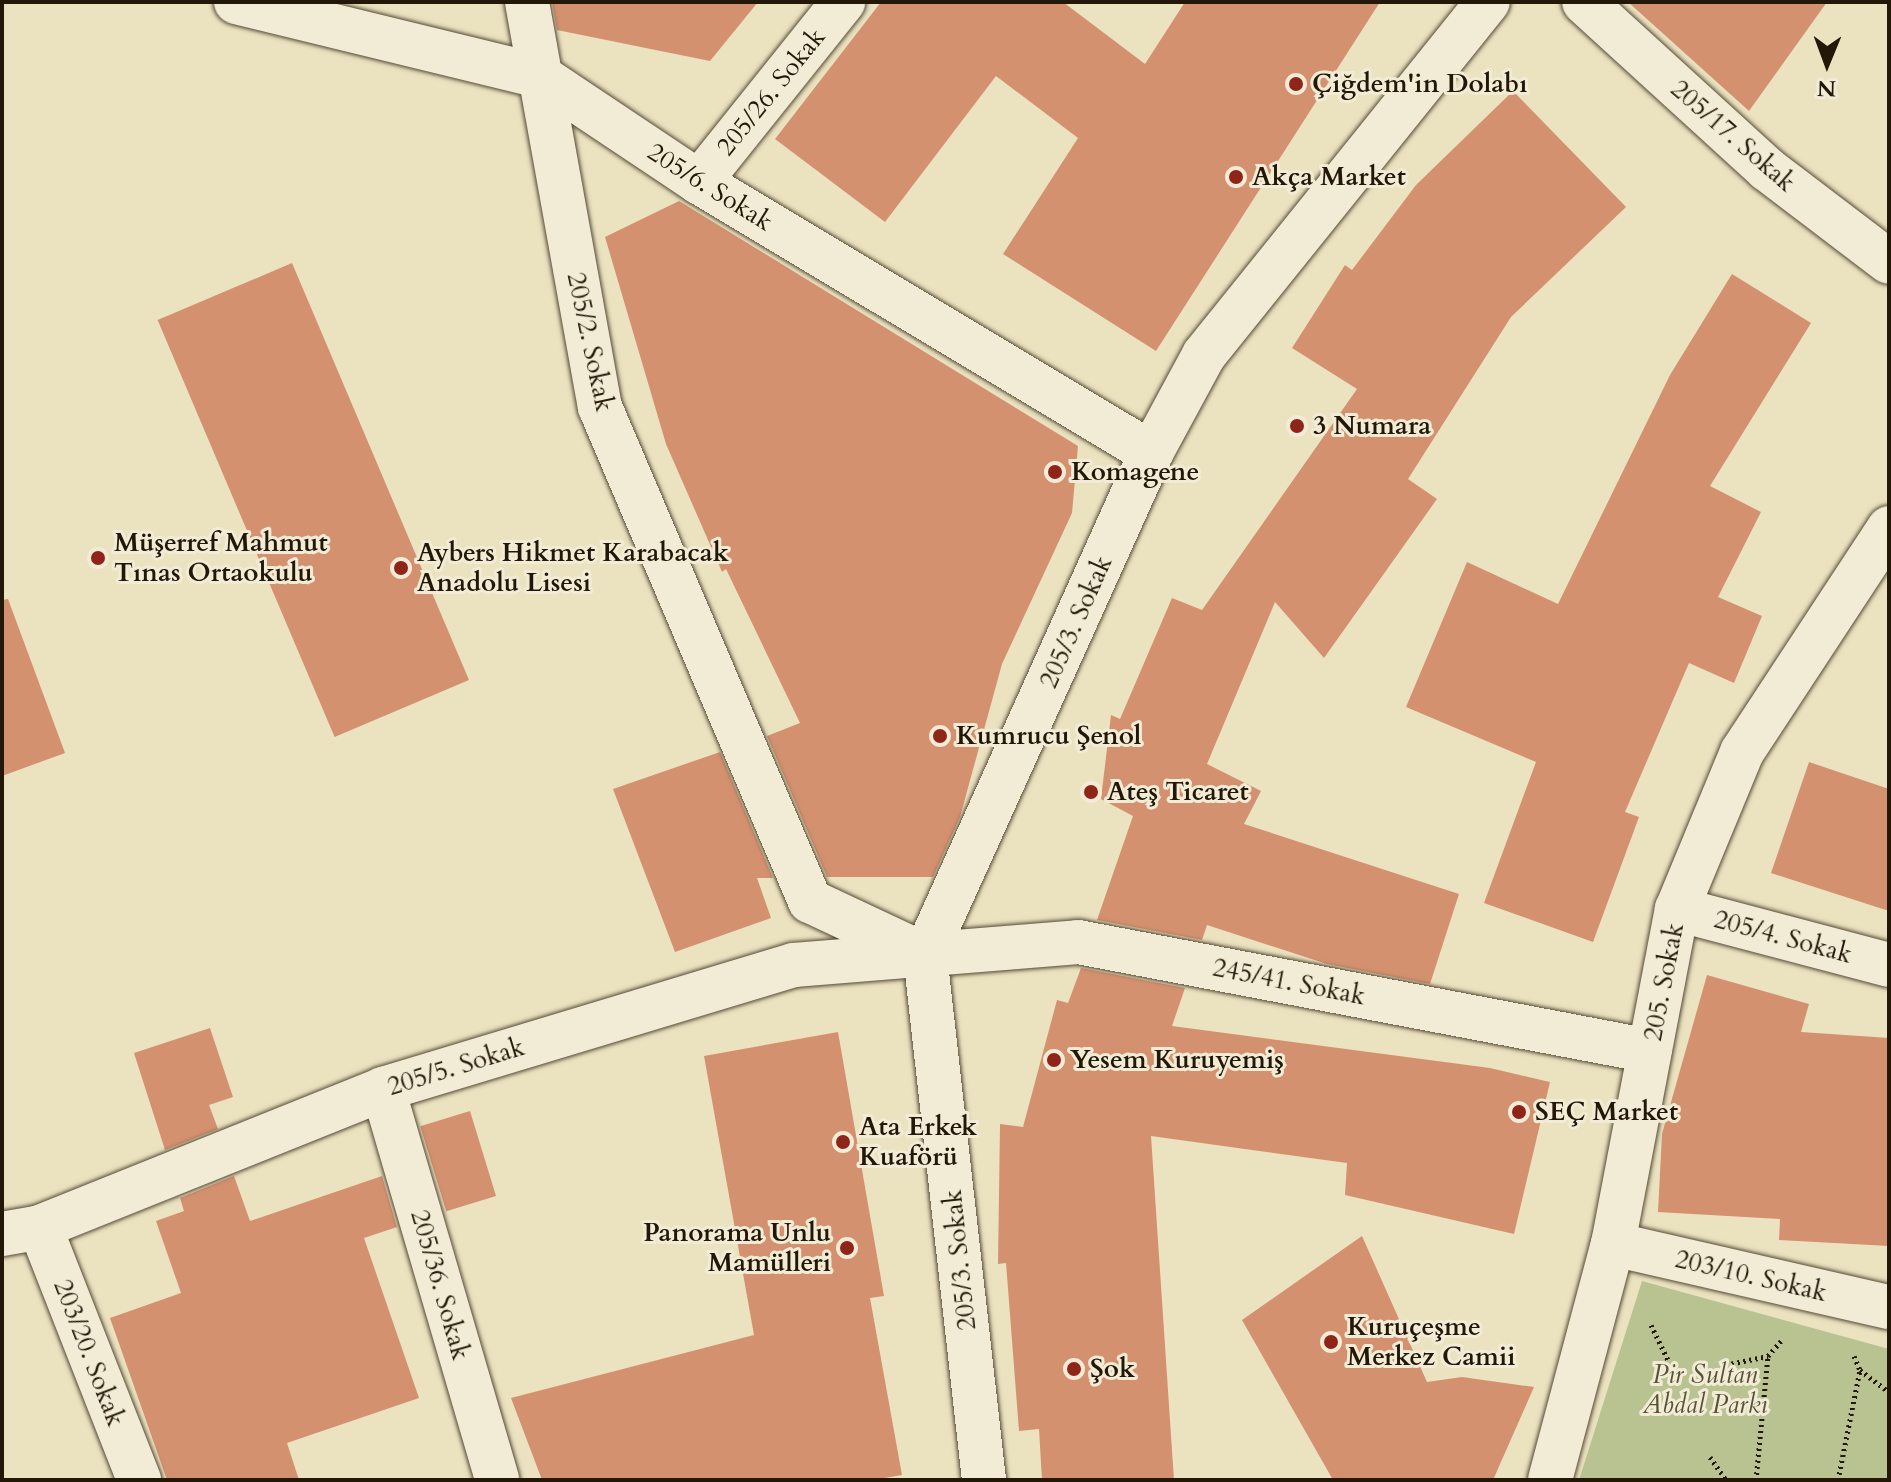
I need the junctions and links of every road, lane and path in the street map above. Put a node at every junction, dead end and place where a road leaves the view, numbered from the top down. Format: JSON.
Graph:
{"nodes":[{"id":1,"x":236,"y":2,"type":"edge"},
{"id":2,"x":527,"y":2,"type":"edge"},
{"id":3,"x":843,"y":2,"type":"edge"},
{"id":4,"x":1488,"y":2,"type":"edge"},
{"id":5,"x":1584,"y":2,"type":"edge"},
{"id":6,"x":540,"y":76,"type":"junction"},
{"id":7,"x":699,"y":182,"type":"junction"},
{"id":8,"x":1889,"y":262,"type":"edge"},
{"id":9,"x":1151,"y":453,"type":"junction"},
{"id":10,"x":1889,"y":528,"type":"edge"},
{"id":11,"x":1677,"y":909,"type":"junction"},
{"id":12,"x":925,"y":955,"type":"junction"},
{"id":13,"x":1889,"y":965,"type":"edge"},
{"id":14,"x":1650,"y":1051,"type":"junction"},
{"id":15,"x":383,"y":1089,"type":"junction"},
{"id":16,"x":21,"y":1230,"type":"edge"},
{"id":17,"x":1613,"y":1244,"type":"junction"},
{"id":18,"x":1889,"y":1307,"type":"edge"},
{"id":19,"x":1768,"y":1356,"type":"dead end"},
{"id":20,"x":1860,"y":1370,"type":"dead end"},
{"id":21,"x":1710,"y":1457,"type":"dead end"},
{"id":22,"x":139,"y":1480,"type":"edge"},
{"id":23,"x":497,"y":1480,"type":"edge"},
{"id":24,"x":984,"y":1480,"type":"edge"},
{"id":25,"x":1550,"y":1480,"type":"edge"},
{"id":26,"x":1726,"y":1480,"type":"edge"},
{"id":27,"x":1756,"y":1480,"type":"edge"},
{"id":28,"x":1838,"y":1480,"type":"edge"}],
"edges":[{"from":1,"to":6,"type":"street","name":"205/6. Sokak"},
{"from":2,"to":6,"type":"street","name":"205/2. Sokak"},
{"from":3,"to":7,"type":"street","name":"205/26. Sokak"},
{"from":4,"to":9,"type":"street","name":"205/3. Sokak"},
{"from":5,"to":8,"type":"street","name":"205/17. Sokak"},
{"from":6,"to":7,"type":"street","name":"205/6. Sokak"},
{"from":6,"to":12,"type":"street","name":"205/2. Sokak"},
{"from":7,"to":9,"type":"street","name":"205/6. Sokak"},
{"from":9,"to":12,"type":"street","name":"205/3. Sokak"},
{"from":10,"to":11,"type":"street","name":"205. Sokak"},
{"from":11,"to":13,"type":"street","name":"205/4. Sokak"},
{"from":11,"to":14,"type":"street","name":"205. Sokak"},
{"from":12,"to":14,"type":"street","name":"245/41. Sokak"},
{"from":12,"to":15,"type":"street","name":"205/5. Sokak"},
{"from":12,"to":24,"type":"street","name":"205/3. Sokak"},
{"from":14,"to":17,"type":"street","name":"205. Sokak"},
{"from":15,"to":16,"type":"street","name":"205/5. Sokak"},
{"from":15,"to":23,"type":"street","name":"205/36. Sokak"},
{"from":16,"to":22,"type":"street","name":"203/20. Sokak"},
{"from":17,"to":18,"type":"street","name":"203/10. Sokak"},
{"from":17,"to":25,"type":"street","name":"205. Sokak"},
{"from":19,"to":27,"type":"path"},
{"from":20,"to":28,"type":"path"},
{"from":21,"to":26,"type":"path"}]}
